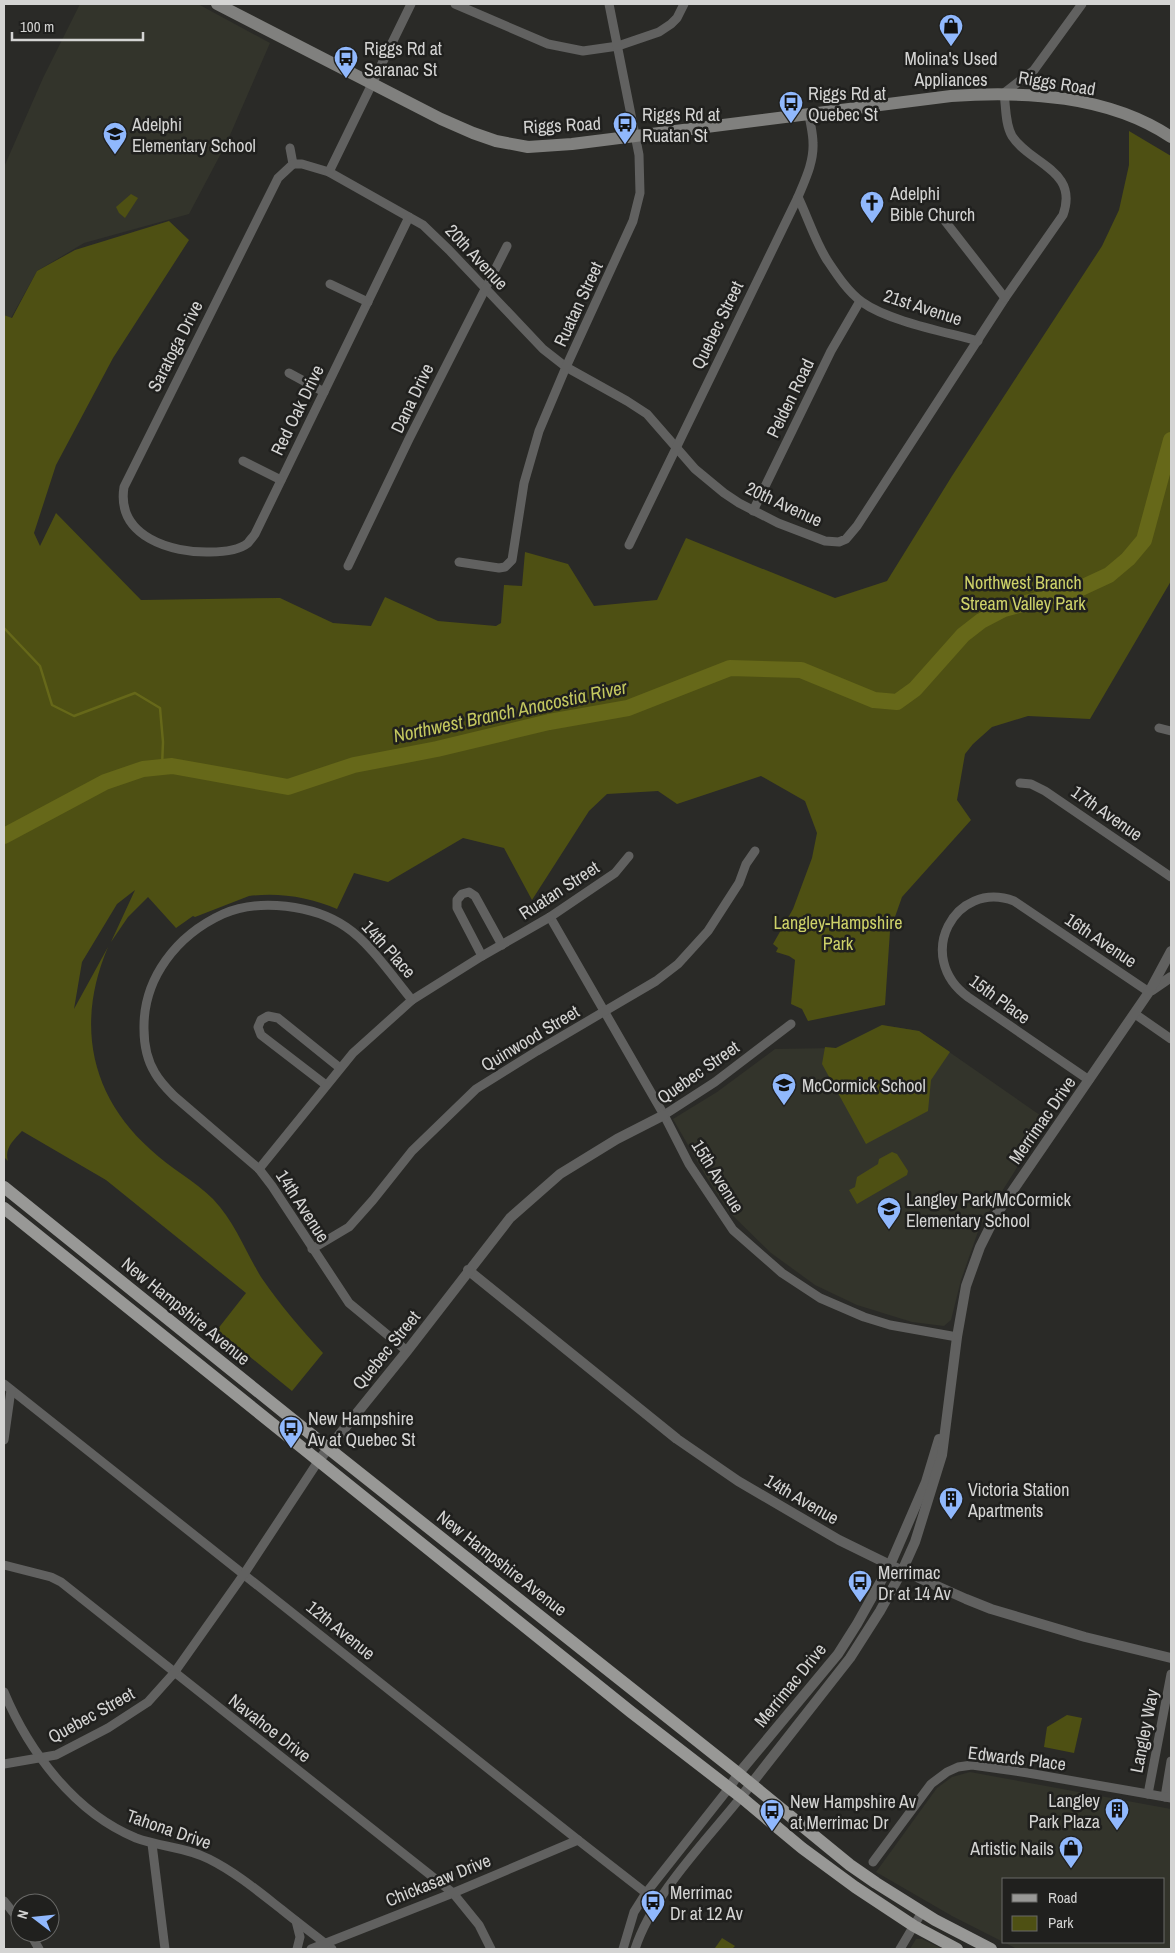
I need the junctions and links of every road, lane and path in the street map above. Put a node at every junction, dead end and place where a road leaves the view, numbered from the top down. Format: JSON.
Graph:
{"nodes":[{"id":1,"x":218,"y":4,"type":"edge"},
{"id":2,"x":412,"y":4,"type":"edge"},
{"id":3,"x":455,"y":4,"type":"edge"},
{"id":4,"x":609,"y":4,"type":"edge"},
{"id":5,"x":684,"y":4,"type":"edge"},
{"id":6,"x":1082,"y":4,"type":"edge"},
{"id":7,"x":618,"y":46,"type":"junction"},
{"id":8,"x":373,"y":84,"type":"junction"},
{"id":9,"x":1004,"y":93,"type":"junction"},
{"id":10,"x":809,"y":114,"type":"junction"},
{"id":11,"x":636,"y":136,"type":"junction"},
{"id":12,"x":1171,"y":137,"type":"edge"},
{"id":13,"x":290,"y":148,"type":"dead end"},
{"id":14,"x":293,"y":164,"type":"junction"},
{"id":15,"x":329,"y":172,"type":"junction"},
{"id":16,"x":798,"y":197,"type":"junction"},
{"id":17,"x":409,"y":217,"type":"junction"},
{"id":18,"x":945,"y":221,"type":"dead end"},
{"id":19,"x":507,"y":246,"type":"dead end"},
{"id":20,"x":330,"y":284,"type":"dead end"},
{"id":21,"x":486,"y":289,"type":"junction"},
{"id":22,"x":1005,"y":298,"type":"junction"},
{"id":23,"x":860,"y":301,"type":"junction"},
{"id":24,"x":368,"y":302,"type":"junction"},
{"id":25,"x":978,"y":341,"type":"junction"},
{"id":26,"x":566,"y":367,"type":"junction"},
{"id":27,"x":289,"y":373,"type":"dead end"},
{"id":28,"x":324,"y":392,"type":"junction"},
{"id":29,"x":676,"y":448,"type":"junction"},
{"id":30,"x":243,"y":460,"type":"dead end"},
{"id":31,"x":281,"y":480,"type":"junction"},
{"id":32,"x":753,"y":511,"type":"junction"},
{"id":33,"x":629,"y":545,"type":"dead end"},
{"id":34,"x":169,"y":548,"type":"joint"},
{"id":35,"x":459,"y":562,"type":"dead end"},
{"id":36,"x":348,"y":566,"type":"dead end"},
{"id":37,"x":1159,"y":728,"type":"dead end"},
{"id":38,"x":1171,"y":731,"type":"edge"},
{"id":39,"x":1020,"y":783,"type":"dead end"},
{"id":40,"x":755,"y":851,"type":"dead end"},
{"id":41,"x":629,"y":856,"type":"dead end"},
{"id":42,"x":1171,"y":877,"type":"edge"},
{"id":43,"x":1034,"y":914,"type":"joint"},
{"id":44,"x":550,"y":917,"type":"junction"},
{"id":45,"x":502,"y":945,"type":"junction"},
{"id":46,"x":1171,"y":950,"type":"edge"},
{"id":47,"x":482,"y":956,"type":"junction"},
{"id":48,"x":1171,"y":976,"type":"edge"},
{"id":49,"x":1150,"y":992,"type":"junction"},
{"id":50,"x":412,"y":1000,"type":"junction"},
{"id":51,"x":605,"y":1012,"type":"junction"},
{"id":52,"x":1135,"y":1014,"type":"junction"},
{"id":53,"x":791,"y":1024,"type":"dead end"},
{"id":54,"x":1171,"y":1039,"type":"edge"},
{"id":55,"x":340,"y":1068,"type":"junction"},
{"id":56,"x":1089,"y":1080,"type":"junction"},
{"id":57,"x":163,"y":1085,"type":"joint"},
{"id":58,"x":326,"y":1085,"type":"junction"},
{"id":59,"x":664,"y":1115,"type":"junction"},
{"id":60,"x":259,"y":1169,"type":"junction"},
{"id":61,"x":4,"y":1187,"type":"edge"},
{"id":62,"x":4,"y":1208,"type":"edge"},
{"id":63,"x":312,"y":1249,"type":"junction"},
{"id":64,"x":468,"y":1270,"type":"junction"},
{"id":65,"x":957,"y":1337,"type":"junction"},
{"id":66,"x":407,"y":1351,"type":"junction"},
{"id":67,"x":7,"y":1387,"type":"edge"},
{"id":68,"x":946,"y":1419,"type":"junction"},
{"id":69,"x":4,"y":1440,"type":"edge"},
{"id":70,"x":328,"y":1448,"type":"junction"},
{"id":71,"x":319,"y":1460,"type":"junction"},
{"id":72,"x":4,"y":1565,"type":"edge"},
{"id":73,"x":890,"y":1565,"type":"junction"},
{"id":74,"x":902,"y":1571,"type":"junction"},
{"id":75,"x":244,"y":1574,"type":"junction"},
{"id":76,"x":1171,"y":1658,"type":"edge"},
{"id":77,"x":174,"y":1673,"type":"junction"},
{"id":78,"x":1171,"y":1674,"type":"edge"},
{"id":79,"x":4,"y":1692,"type":"edge"},
{"id":80,"x":40,"y":1758,"type":"junction"},
{"id":81,"x":1171,"y":1761,"type":"edge"},
{"id":82,"x":4,"y":1764,"type":"edge"},
{"id":83,"x":739,"y":1773,"type":"junction"},
{"id":84,"x":751,"y":1783,"type":"junction"},
{"id":85,"x":729,"y":1788,"type":"junction"},
{"id":86,"x":1148,"y":1794,"type":"junction"},
{"id":87,"x":741,"y":1797,"type":"junction"},
{"id":88,"x":1168,"y":1797,"type":"edge"},
{"id":89,"x":578,"y":1840,"type":"junction"},
{"id":90,"x":152,"y":1844,"type":"junction"},
{"id":91,"x":873,"y":1862,"type":"dead end"},
{"id":92,"x":453,"y":1893,"type":"junction"},
{"id":93,"x":646,"y":1893,"type":"junction"},
{"id":94,"x":658,"y":1900,"type":"junction"},
{"id":95,"x":922,"y":1912,"type":"junction"},
{"id":96,"x":296,"y":1921,"type":"junction"},
{"id":97,"x":914,"y":1926,"type":"junction"},
{"id":98,"x":329,"y":1946,"type":"edge"},
{"id":99,"x":165,"y":1949,"type":"edge"},
{"id":100,"x":297,"y":1949,"type":"edge"},
{"id":101,"x":311,"y":1949,"type":"edge"},
{"id":102,"x":491,"y":1949,"type":"edge"},
{"id":103,"x":623,"y":1949,"type":"edge"},
{"id":104,"x":635,"y":1949,"type":"edge"},
{"id":105,"x":900,"y":1949,"type":"edge"},
{"id":106,"x":957,"y":1949,"type":"edge"},
{"id":107,"x":991,"y":1949,"type":"edge"}],
"edges":[{"from":1,"to":8,"type":"main road","name":"Riggs Road"},
{"from":2,"to":8,"type":"street"},
{"from":3,"to":7,"type":"street"},
{"from":4,"to":7,"type":"street","name":"Ruatan Street"},
{"from":5,"to":7,"type":"street"},
{"from":6,"to":9,"type":"street"},
{"from":7,"to":11,"type":"street","name":"Ruatan Street"},
{"from":8,"to":11,"type":"main road","name":"Riggs Road"},
{"from":8,"to":15,"type":"street"},
{"from":9,"to":10,"type":"main road","name":"Riggs Road"},
{"from":9,"to":12,"type":"main road","name":"Riggs Road"},
{"from":9,"to":22,"type":"street","name":"20th Avenue"},
{"from":10,"to":11,"type":"main road","name":"Riggs Road"},
{"from":10,"to":16,"type":"street","name":"Quebec Street"},
{"from":11,"to":26,"type":"street","name":"Ruatan Street"},
{"from":13,"to":14,"type":"street"},
{"from":14,"to":15,"type":"street","name":"20th Avenue"},
{"from":14,"to":34,"type":"street","name":"Saratoga Drive"},
{"from":15,"to":17,"type":"street","name":"20th Avenue"},
{"from":16,"to":23,"type":"street","name":"21st Avenue"},
{"from":16,"to":29,"type":"street","name":"Quebec Street"},
{"from":17,"to":21,"type":"street","name":"20th Avenue"},
{"from":17,"to":24,"type":"street","name":"Red Oak Drive"},
{"from":18,"to":22,"type":"street"},
{"from":19,"to":21,"type":"street","name":"Dana Drive"},
{"from":20,"to":24,"type":"street"},
{"from":21,"to":26,"type":"street","name":"20th Avenue"},
{"from":21,"to":36,"type":"street","name":"Dana Drive"},
{"from":22,"to":25,"type":"street","name":"20th Avenue"},
{"from":23,"to":25,"type":"street","name":"21st Avenue"},
{"from":23,"to":32,"type":"street","name":"Pelden Road"},
{"from":24,"to":28,"type":"street","name":"Red Oak Drive"},
{"from":25,"to":32,"type":"street","name":"20th Avenue"},
{"from":26,"to":29,"type":"street","name":"20th Avenue"},
{"from":26,"to":35,"type":"street","name":"Ruatan Street"},
{"from":27,"to":28,"type":"street"},
{"from":28,"to":31,"type":"street","name":"Red Oak Drive"},
{"from":29,"to":32,"type":"street","name":"20th Avenue"},
{"from":29,"to":33,"type":"street","name":"Quebec Street"},
{"from":30,"to":31,"type":"street"},
{"from":31,"to":34,"type":"street","name":"Red Oak Drive"},
{"from":37,"to":38,"type":"street"},
{"from":39,"to":42,"type":"street","name":"17th Avenue"},
{"from":40,"to":51,"type":"street","name":"Quinwood Street"},
{"from":41,"to":44,"type":"street","name":"Ruatan Street"},
{"from":43,"to":49,"type":"street","name":"16th Avenue"},
{"from":43,"to":56,"type":"street","name":"15th Place"},
{"from":44,"to":45,"type":"street","name":"Ruatan Street"},
{"from":44,"to":51,"type":"street","name":"15th Avenue"},
{"from":45,"to":47,"type":"street","name":"Ruatan Street"},
{"from":45,"to":47,"type":"street"},
{"from":46,"to":49,"type":"street","name":"Merrimac Drive"},
{"from":47,"to":50,"type":"street","name":"Ruatan Street"},
{"from":48,"to":49,"type":"street","name":"Merrimac Drive"},
{"from":49,"to":52,"type":"street","name":"Merrimac Drive"},
{"from":50,"to":55,"type":"street","name":"Ruatan Street"},
{"from":50,"to":57,"type":"street","name":"14th Place"},
{"from":51,"to":59,"type":"street","name":"15th Avenue"},
{"from":51,"to":63,"type":"street","name":"Quinwood Street"},
{"from":52,"to":54,"type":"street"},
{"from":52,"to":56,"type":"street","name":"Merrimac Drive"},
{"from":53,"to":59,"type":"street","name":"Quebec Street"},
{"from":55,"to":58,"type":"street","name":"Ruatan Street"},
{"from":55,"to":58,"type":"street"},
{"from":56,"to":65,"type":"street","name":"Merrimac Drive"},
{"from":57,"to":60,"type":"street","name":"14th Avenue"},
{"from":58,"to":60,"type":"street","name":"Ruatan Street"},
{"from":59,"to":64,"type":"street","name":"Quebec Street"},
{"from":59,"to":65,"type":"street","name":"15th Avenue"},
{"from":60,"to":63,"type":"street","name":"14th Avenue"},
{"from":61,"to":70,"type":"main road","name":"New Hampshire Avenue"},
{"from":62,"to":71,"type":"main road","name":"New Hampshire Avenue"},
{"from":63,"to":66,"type":"street","name":"14th Avenue"},
{"from":64,"to":66,"type":"street","name":"Quebec Street"},
{"from":64,"to":73,"type":"street","name":"14th Avenue"},
{"from":65,"to":68,"type":"street","name":"Merrimac Drive"},
{"from":66,"to":70,"type":"street","name":"Quebec Street"},
{"from":67,"to":69,"type":"street"},
{"from":67,"to":75,"type":"street","name":"12th Avenue"},
{"from":68,"to":73,"type":"street","name":"Merrimac Drive"},
{"from":68,"to":74,"type":"street","name":"Merrimac Drive"},
{"from":70,"to":71,"type":"street","name":"Quebec Street"},
{"from":70,"to":83,"type":"main road","name":"New Hampshire Avenue"},
{"from":71,"to":75,"type":"street","name":"Quebec Street"},
{"from":71,"to":85,"type":"main road","name":"New Hampshire Avenue"},
{"from":72,"to":77,"type":"street","name":"Navahoe Drive"},
{"from":73,"to":74,"type":"street","name":"14th Avenue"},
{"from":73,"to":83,"type":"street","name":"Merrimac Drive"},
{"from":74,"to":76,"type":"street","name":"14th Avenue"},
{"from":74,"to":84,"type":"street","name":"Merrimac Drive"},
{"from":75,"to":77,"type":"street","name":"Quebec Street"},
{"from":75,"to":89,"type":"street","name":"12th Avenue"},
{"from":77,"to":80,"type":"street","name":"Quebec Street"},
{"from":77,"to":92,"type":"street","name":"Navahoe Drive"},
{"from":78,"to":86,"type":"street","name":"Langley Way"},
{"from":79,"to":80,"type":"street","name":"Tahona Drive"},
{"from":80,"to":82,"type":"street","name":"Quebec Street"},
{"from":80,"to":90,"type":"street","name":"Tahona Drive"},
{"from":81,"to":88,"type":"street","name":"Langley Way"},
{"from":83,"to":84,"type":"main road","name":"New Hampshire Avenue"},
{"from":83,"to":85,"type":"street","name":"Merrimac Drive"},
{"from":84,"to":87,"type":"street","name":"Merrimac Drive"},
{"from":84,"to":95,"type":"main road","name":"New Hampshire Avenue"},
{"from":85,"to":87,"type":"main road","name":"New Hampshire Avenue"},
{"from":85,"to":93,"type":"street","name":"Merrimac Drive"},
{"from":86,"to":88,"type":"street","name":"Edwards Place"},
{"from":86,"to":91,"type":"street","name":"Edwards Place"},
{"from":87,"to":94,"type":"street","name":"Merrimac Drive"},
{"from":87,"to":97,"type":"main road","name":"New Hampshire Avenue"},
{"from":89,"to":92,"type":"street","name":"Chickasaw Drive"},
{"from":89,"to":93,"type":"street","name":"12th Avenue"},
{"from":90,"to":96,"type":"street","name":"Tahona Drive"},
{"from":90,"to":99,"type":"street"},
{"from":92,"to":98,"type":"street","name":"Chickasaw Drive"},
{"from":92,"to":102,"type":"street","name":"Navahoe Drive"},
{"from":93,"to":94,"type":"street","name":"12th Avenue"},
{"from":93,"to":103,"type":"street","name":"Merrimac Drive"},
{"from":94,"to":104,"type":"street","name":"Merrimac Drive"},
{"from":95,"to":97,"type":"street"},
{"from":95,"to":107,"type":"main road","name":"New Hampshire Avenue"},
{"from":96,"to":98,"type":"street","name":"Tahona Drive"},
{"from":96,"to":100,"type":"street"},
{"from":97,"to":105,"type":"street"},
{"from":97,"to":106,"type":"main road","name":"New Hampshire Avenue"},
{"from":98,"to":101,"type":"street","name":"Chickasaw Drive"}]}
